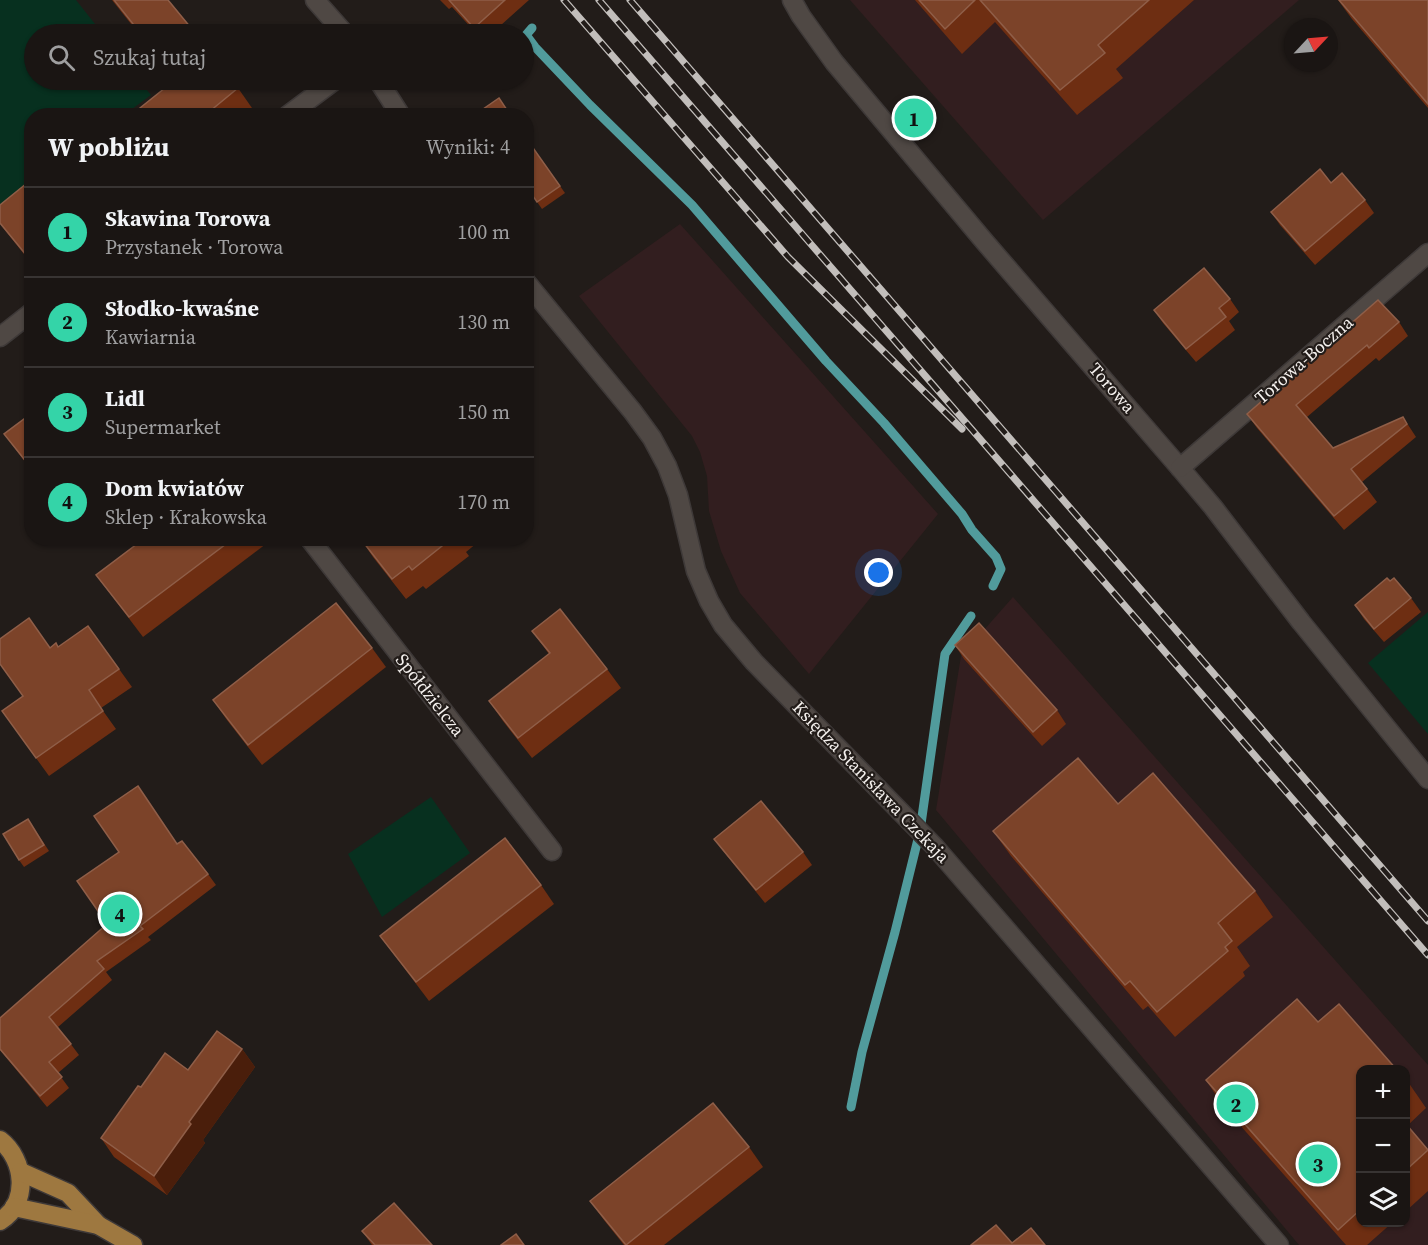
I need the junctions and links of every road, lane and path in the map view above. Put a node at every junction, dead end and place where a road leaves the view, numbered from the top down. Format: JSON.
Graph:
{"nodes":[{"id":1,"x":315,"y":0,"type":"edge"},
{"id":2,"x":792,"y":0,"type":"edge"},
{"id":3,"x":336,"y":24,"type":"edge"},
{"id":4,"x":322,"y":90,"type":"edge"},
{"id":5,"x":384,"y":90,"type":"edge"},
{"id":6,"x":298,"y":108,"type":"edge"},
{"id":7,"x":396,"y":108,"type":"edge"},
{"id":8,"x":1428,"y":252,"type":"edge"},
{"id":9,"x":534,"y":292,"type":"edge"},
{"id":10,"x":24,"y":318,"type":"edge"},
{"id":11,"x":0,"y":337,"type":"edge"},
{"id":12,"x":1180,"y":468,"type":"junction"},
{"id":13,"x":315,"y":546,"type":"edge"},
{"id":14,"x":1428,"y":779,"type":"edge"},
{"id":15,"x":552,"y":851,"type":"dead end"},
{"id":16,"x":0,"y":1140,"type":"edge"},
{"id":17,"x":21,"y":1172,"type":"junction"},
{"id":18,"x":14,"y":1207,"type":"junction"},
{"id":19,"x":0,"y":1221,"type":"edge"},
{"id":20,"x":98,"y":1225,"type":"junction"},
{"id":21,"x":133,"y":1245,"type":"edge"},
{"id":22,"x":1279,"y":1245,"type":"edge"}],
"edges":[{"from":1,"to":3,"type":"street"},
{"from":2,"to":12,"type":"street","name":"Torowa"},
{"from":4,"to":6,"type":"street"},
{"from":5,"to":7,"type":"street"},
{"from":8,"to":12,"type":"street","name":"Torowa-Boczna"},
{"from":9,"to":22,"type":"street","name":"Księdza Stanisława Czekaja"},
{"from":10,"to":11,"type":"street"},
{"from":12,"to":14,"type":"street","name":"Torowa"},
{"from":13,"to":15,"type":"street","name":"Spółdzielcza"},
{"from":16,"to":17,"type":"main road"},
{"from":17,"to":18,"type":"main road"},
{"from":17,"to":20,"type":"main road"},
{"from":18,"to":19,"type":"main road"},
{"from":18,"to":20,"type":"main road"},
{"from":20,"to":21,"type":"main road"}]}
